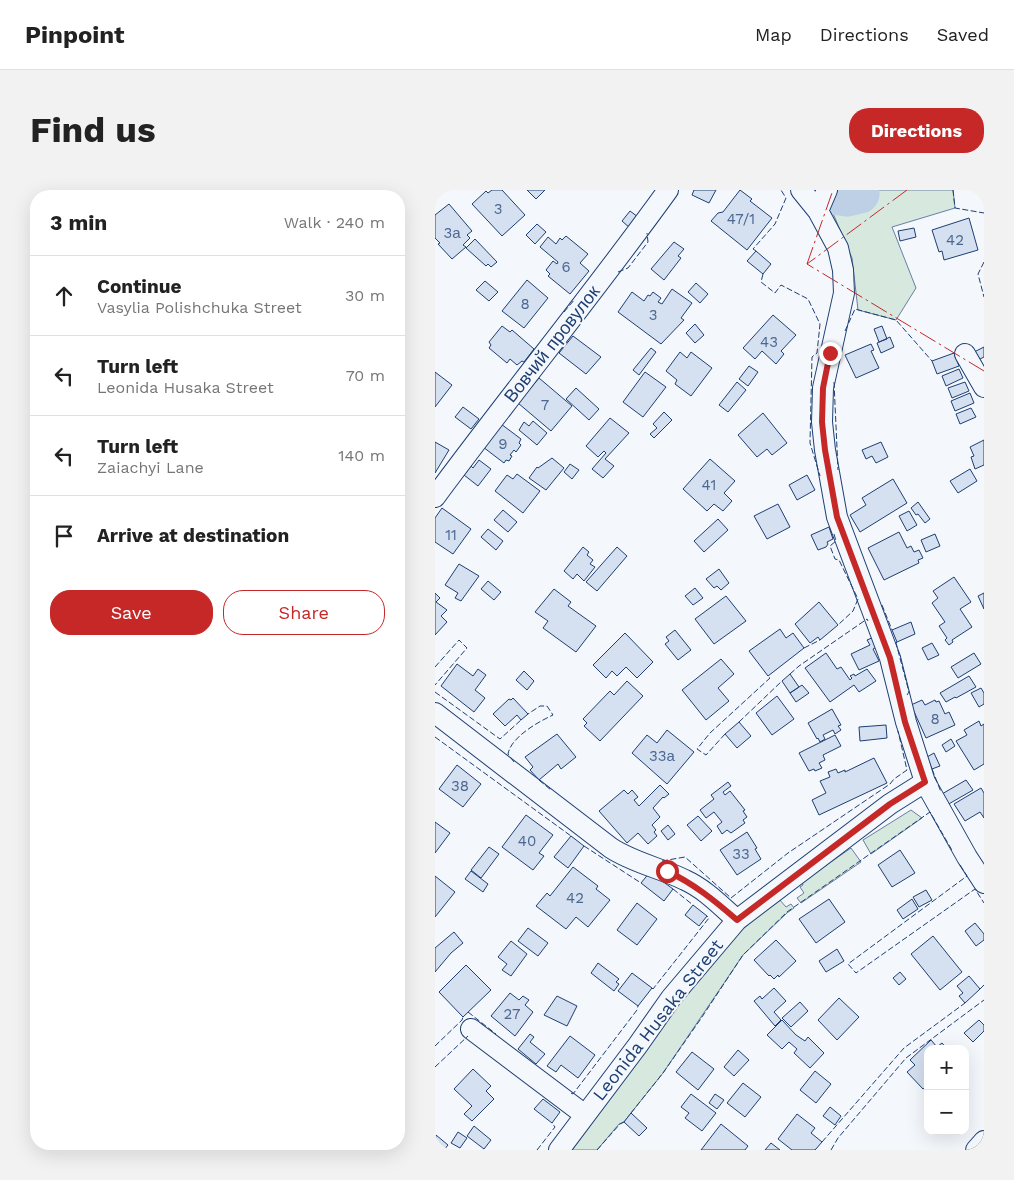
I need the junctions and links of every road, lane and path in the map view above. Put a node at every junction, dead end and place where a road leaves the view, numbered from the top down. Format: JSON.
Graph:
{"nodes":[{"id":1,"x":668,"y":190,"type":"edge"},
{"id":2,"x":801,"y":190,"type":"edge"},
{"id":3,"x":827,"y":190,"type":"edge"},
{"id":4,"x":818,"y":211,"type":"junction"},
{"id":5,"x":965,"y":354,"type":"dead end"},
{"id":6,"x":984,"y":387,"type":"edge"},
{"id":7,"x":435,"y":497,"type":"edge"},
{"id":8,"x":435,"y":713,"type":"edge"},
{"id":9,"x":925,"y":782,"type":"junction"},
{"id":10,"x":984,"y":883,"type":"edge"},
{"id":11,"x":737,"y":920,"type":"junction"},
{"id":12,"x":471,"y":1029,"type":"dead end"},
{"id":13,"x":585,"y":1115,"type":"junction"},
{"id":14,"x":984,"y":1141,"type":"edge"},
{"id":15,"x":559,"y":1150,"type":"edge"},
{"id":16,"x":976,"y":1150,"type":"edge"}],
"edges":[{"from":1,"to":7,"type":"street","name":"Вовчий провулок"},
{"from":2,"to":4,"type":"street"},
{"from":3,"to":4,"type":"street"},
{"from":4,"to":9,"type":"street"},
{"from":5,"to":6,"type":"street"},
{"from":8,"to":11,"type":"street"},
{"from":9,"to":10,"type":"street"},
{"from":9,"to":11,"type":"street","name":"Leonida Husaka Street"},
{"from":11,"to":13,"type":"street","name":"Leonida Husaka Street"},
{"from":12,"to":13,"type":"street","name":"Leonida Husaka Street"},
{"from":13,"to":15,"type":"street","name":"Leonida Husaka Street"},
{"from":14,"to":16,"type":"street"}]}
